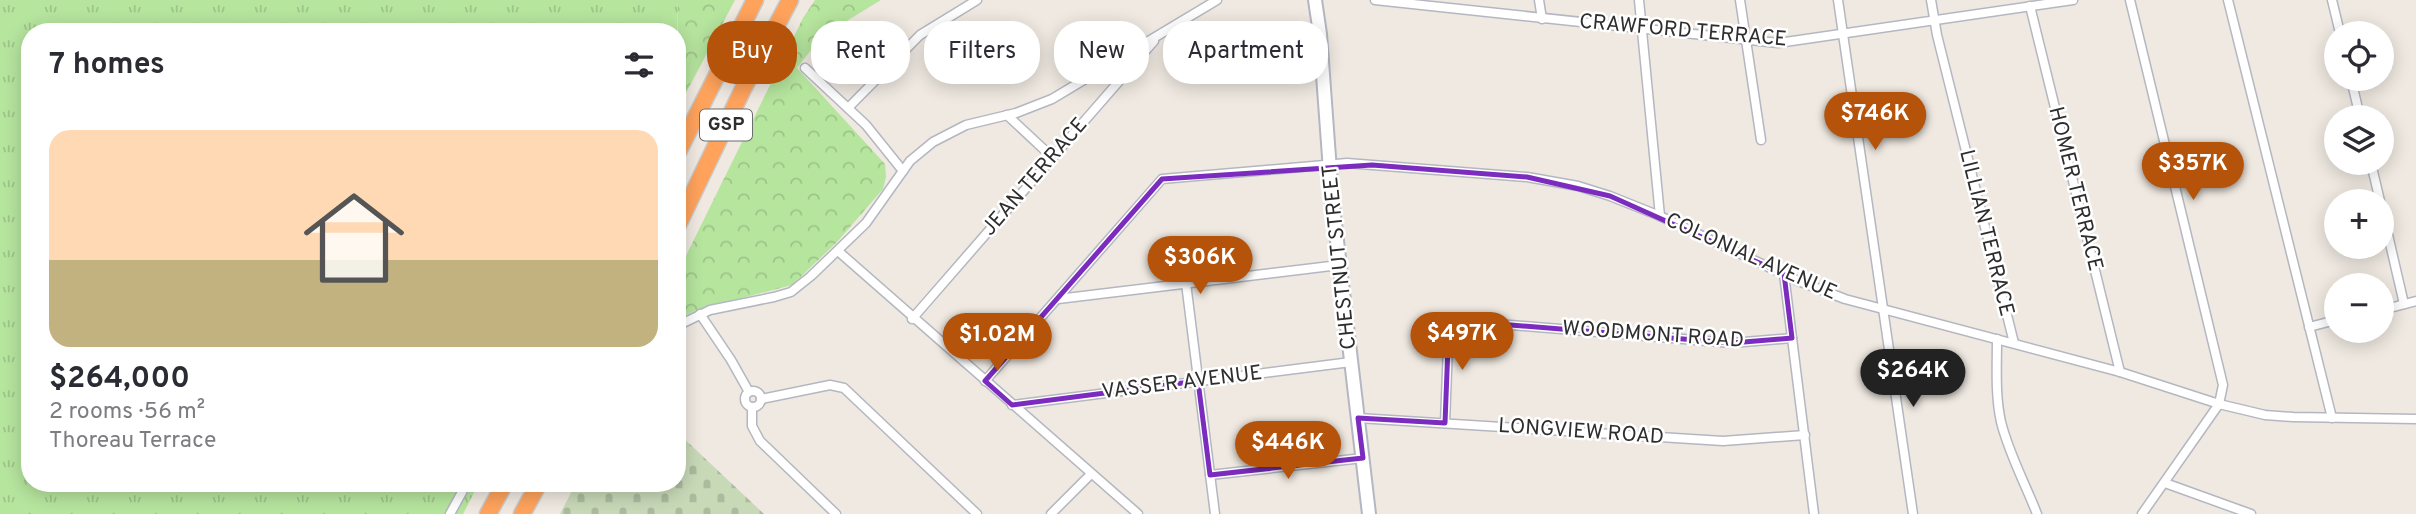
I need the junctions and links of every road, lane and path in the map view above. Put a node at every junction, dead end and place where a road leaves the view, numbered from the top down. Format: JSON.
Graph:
{"nodes":[{"id":1,"x":755,"y":0,"type":"edge"},
{"id":2,"x":790,"y":0,"type":"edge"},
{"id":3,"x":976,"y":0,"type":"edge"},
{"id":4,"x":1217,"y":0,"type":"edge"},
{"id":5,"x":1315,"y":0,"type":"edge"},
{"id":6,"x":1376,"y":0,"type":"edge"},
{"id":7,"x":1539,"y":0,"type":"edge"},
{"id":8,"x":1639,"y":0,"type":"edge"},
{"id":9,"x":1740,"y":0,"type":"edge"},
{"id":10,"x":1838,"y":0,"type":"edge"},
{"id":11,"x":1931,"y":0,"type":"edge"},
{"id":12,"x":2073,"y":0,"type":"edge"},
{"id":13,"x":2130,"y":0,"type":"edge"},
{"id":14,"x":2228,"y":0,"type":"edge"},
{"id":15,"x":2332,"y":0,"type":"edge"},
{"id":16,"x":1444,"y":4,"type":"edge"},
{"id":17,"x":2030,"y":6,"type":"junction"},
{"id":18,"x":1542,"y":19,"type":"junction"},
{"id":19,"x":1934,"y":21,"type":"junction"},
{"id":20,"x":2337,"y":21,"type":"edge"},
{"id":21,"x":1643,"y":28,"type":"junction"},
{"id":22,"x":1843,"y":34,"type":"junction"},
{"id":23,"x":1159,"y":36,"type":"junction"},
{"id":24,"x":1746,"y":40,"type":"junction"},
{"id":25,"x":805,"y":68,"type":"dead end"},
{"id":26,"x":848,"y":108,"type":"junction"},
{"id":27,"x":1007,"y":115,"type":"junction"},
{"id":28,"x":686,"y":136,"type":"edge"},
{"id":29,"x":1760,"y":140,"type":"dead end"},
{"id":30,"x":1052,"y":158,"type":"junction"},
{"id":31,"x":1330,"y":165,"type":"junction"},
{"id":32,"x":903,"y":171,"type":"junction"},
{"id":33,"x":686,"y":208,"type":"edge"},
{"id":34,"x":1660,"y":216,"type":"junction"},
{"id":35,"x":838,"y":251,"type":"junction"},
{"id":36,"x":2394,"y":259,"type":"edge"},
{"id":37,"x":1339,"y":265,"type":"junction"},
{"id":38,"x":1784,"y":274,"type":"junction"},
{"id":39,"x":1186,"y":284,"type":"junction"},
{"id":40,"x":1058,"y":299,"type":"junction"},
{"id":41,"x":2416,"y":302,"type":"edge"},
{"id":42,"x":2404,"y":304,"type":"junction"},
{"id":43,"x":2394,"y":307,"type":"edge"},
{"id":44,"x":1883,"y":309,"type":"junction"},
{"id":45,"x":700,"y":314,"type":"junction"},
{"id":46,"x":912,"y":318,"type":"junction"},
{"id":47,"x":686,"y":321,"type":"edge"},
{"id":48,"x":2324,"y":323,"type":"edge"},
{"id":49,"x":2309,"y":327,"type":"junction"},
{"id":50,"x":1792,"y":338,"type":"junction"},
{"id":51,"x":1997,"y":339,"type":"junction"},
{"id":52,"x":2014,"y":343,"type":"junction"},
{"id":53,"x":1351,"y":362,"type":"junction"},
{"id":54,"x":2120,"y":372,"type":"junction"},
{"id":55,"x":985,"y":381,"type":"junction"},
{"id":56,"x":1198,"y":381,"type":"junction"},
{"id":57,"x":749,"y":392,"type":"junction"},
{"id":58,"x":761,"y":399,"type":"junction"},
{"id":59,"x":2219,"y":404,"type":"junction"},
{"id":60,"x":1012,"y":405,"type":"junction"},
{"id":61,"x":752,"y":407,"type":"junction"},
{"id":62,"x":1358,"y":418,"type":"junction"},
{"id":63,"x":2332,"y":418,"type":"junction"},
{"id":64,"x":2416,"y":419,"type":"edge"},
{"id":65,"x":1445,"y":424,"type":"junction"},
{"id":66,"x":1805,"y":435,"type":"junction"},
{"id":67,"x":1363,"y":458,"type":"junction"},
{"id":68,"x":1091,"y":474,"type":"junction"},
{"id":69,"x":1210,"y":475,"type":"junction"},
{"id":70,"x":2165,"y":483,"type":"junction"},
{"id":71,"x":462,"y":492,"type":"edge"},
{"id":72,"x":500,"y":492,"type":"edge"},
{"id":73,"x":535,"y":492,"type":"edge"},
{"id":74,"x":450,"y":514,"type":"edge"},
{"id":75,"x":488,"y":514,"type":"edge"},
{"id":76,"x":524,"y":514,"type":"edge"},
{"id":77,"x":836,"y":514,"type":"edge"},
{"id":78,"x":977,"y":514,"type":"edge"},
{"id":79,"x":1051,"y":514,"type":"edge"},
{"id":80,"x":1138,"y":514,"type":"edge"},
{"id":81,"x":1215,"y":514,"type":"edge"},
{"id":82,"x":1369,"y":514,"type":"edge"},
{"id":83,"x":1814,"y":514,"type":"edge"},
{"id":84,"x":1913,"y":514,"type":"edge"},
{"id":85,"x":2037,"y":514,"type":"edge"},
{"id":86,"x":2142,"y":514,"type":"edge"},
{"id":87,"x":2251,"y":514,"type":"edge"}],
"edges":[{"from":1,"to":28,"type":"highway","number":"GSP"},
{"from":2,"to":33,"type":"highway","number":"GSP"},
{"from":3,"to":26,"type":"street"},
{"from":4,"to":23,"type":"street"},
{"from":5,"to":31,"type":"main road","name":"CHESTNUT STREET"},
{"from":6,"to":16,"type":"street","name":"CRAWFORD TERRACE"},
{"from":7,"to":18,"type":"street"},
{"from":8,"to":21,"type":"street"},
{"from":9,"to":24,"type":"street"},
{"from":10,"to":22,"type":"street"},
{"from":11,"to":19,"type":"street","name":"LILLIAN TERRACE"},
{"from":12,"to":17,"type":"street","name":"CRAWFORD TERRACE"},
{"from":13,"to":59,"type":"street"},
{"from":14,"to":49,"type":"street"},
{"from":15,"to":20,"type":"street"},
{"from":16,"to":18,"type":"street","name":"CRAWFORD TERRACE"},
{"from":17,"to":19,"type":"street","name":"CRAWFORD TERRACE"},
{"from":17,"to":54,"type":"street","name":"HOMER TERRACE"},
{"from":18,"to":21,"type":"street","name":"CRAWFORD TERRACE"},
{"from":19,"to":22,"type":"street","name":"CRAWFORD TERRACE"},
{"from":19,"to":52,"type":"street","name":"LILLIAN TERRACE"},
{"from":21,"to":24,"type":"street","name":"CRAWFORD TERRACE"},
{"from":21,"to":34,"type":"street"},
{"from":22,"to":24,"type":"street","name":"CRAWFORD TERRACE"},
{"from":22,"to":44,"type":"street"},
{"from":23,"to":27,"type":"street"},
{"from":23,"to":30,"type":"street","name":"JEAN TERRACE"},
{"from":24,"to":29,"type":"street"},
{"from":25,"to":26,"type":"street"},
{"from":26,"to":32,"type":"street"},
{"from":27,"to":30,"type":"street"},
{"from":27,"to":32,"type":"street"},
{"from":30,"to":46,"type":"street","name":"JEAN TERRACE"},
{"from":31,"to":34,"type":"street","name":"COLONIAL AVENUE"},
{"from":31,"to":37,"type":"main road","name":"CHESTNUT STREET"},
{"from":31,"to":40,"type":"street","name":"COLONIAL AVENUE"},
{"from":32,"to":35,"type":"street"},
{"from":34,"to":38,"type":"street","name":"COLONIAL AVENUE"},
{"from":35,"to":45,"type":"street"},
{"from":35,"to":46,"type":"street"},
{"from":36,"to":42,"type":"street"},
{"from":37,"to":39,"type":"street"},
{"from":37,"to":53,"type":"main road","name":"CHESTNUT STREET"},
{"from":38,"to":44,"type":"street","name":"COLONIAL AVENUE"},
{"from":38,"to":50,"type":"street"},
{"from":39,"to":40,"type":"street"},
{"from":39,"to":56,"type":"street"},
{"from":40,"to":55,"type":"street"},
{"from":41,"to":42,"type":"street"},
{"from":42,"to":43,"type":"street"},
{"from":44,"to":51,"type":"street","name":"COLONIAL AVENUE"},
{"from":44,"to":84,"type":"street"},
{"from":45,"to":47,"type":"street"},
{"from":45,"to":57,"type":"street"},
{"from":46,"to":55,"type":"street"},
{"from":48,"to":49,"type":"street"},
{"from":49,"to":63,"type":"street"},
{"from":50,"to":65,"type":"street","name":"WOODMONT ROAD"},
{"from":50,"to":66,"type":"street"},
{"from":51,"to":52,"type":"street","name":"COLONIAL AVENUE"},
{"from":51,"to":85,"type":"street"},
{"from":52,"to":54,"type":"street","name":"COLONIAL AVENUE"},
{"from":53,"to":56,"type":"street","name":"VASSER AVENUE"},
{"from":53,"to":62,"type":"main road","name":"CHESTNUT STREET"},
{"from":54,"to":59,"type":"street","name":"COLONIAL AVENUE"},
{"from":55,"to":60,"type":"street"},
{"from":56,"to":60,"type":"street","name":"VASSER AVENUE"},
{"from":56,"to":69,"type":"street"},
{"from":57,"to":58,"type":"street"},
{"from":57,"to":61,"type":"street"},
{"from":58,"to":61,"type":"street"},
{"from":58,"to":78,"type":"street"},
{"from":59,"to":63,"type":"street","name":"COLONIAL AVENUE"},
{"from":59,"to":70,"type":"street"},
{"from":60,"to":68,"type":"street"},
{"from":61,"to":77,"type":"street"},
{"from":62,"to":65,"type":"street","name":"LONGVIEW ROAD"},
{"from":62,"to":67,"type":"main road","name":"CHESTNUT STREET"},
{"from":63,"to":64,"type":"street","name":"COLONIAL AVENUE"},
{"from":65,"to":66,"type":"street","name":"LONGVIEW ROAD"},
{"from":66,"to":83,"type":"street"},
{"from":67,"to":69,"type":"street"},
{"from":67,"to":82,"type":"main road","name":"CHESTNUT STREET"},
{"from":68,"to":79,"type":"street"},
{"from":68,"to":80,"type":"street"},
{"from":69,"to":81,"type":"street"},
{"from":70,"to":86,"type":"street"},
{"from":70,"to":87,"type":"street"},
{"from":71,"to":74,"type":"street"},
{"from":72,"to":75,"type":"highway"},
{"from":73,"to":76,"type":"highway"}]}
